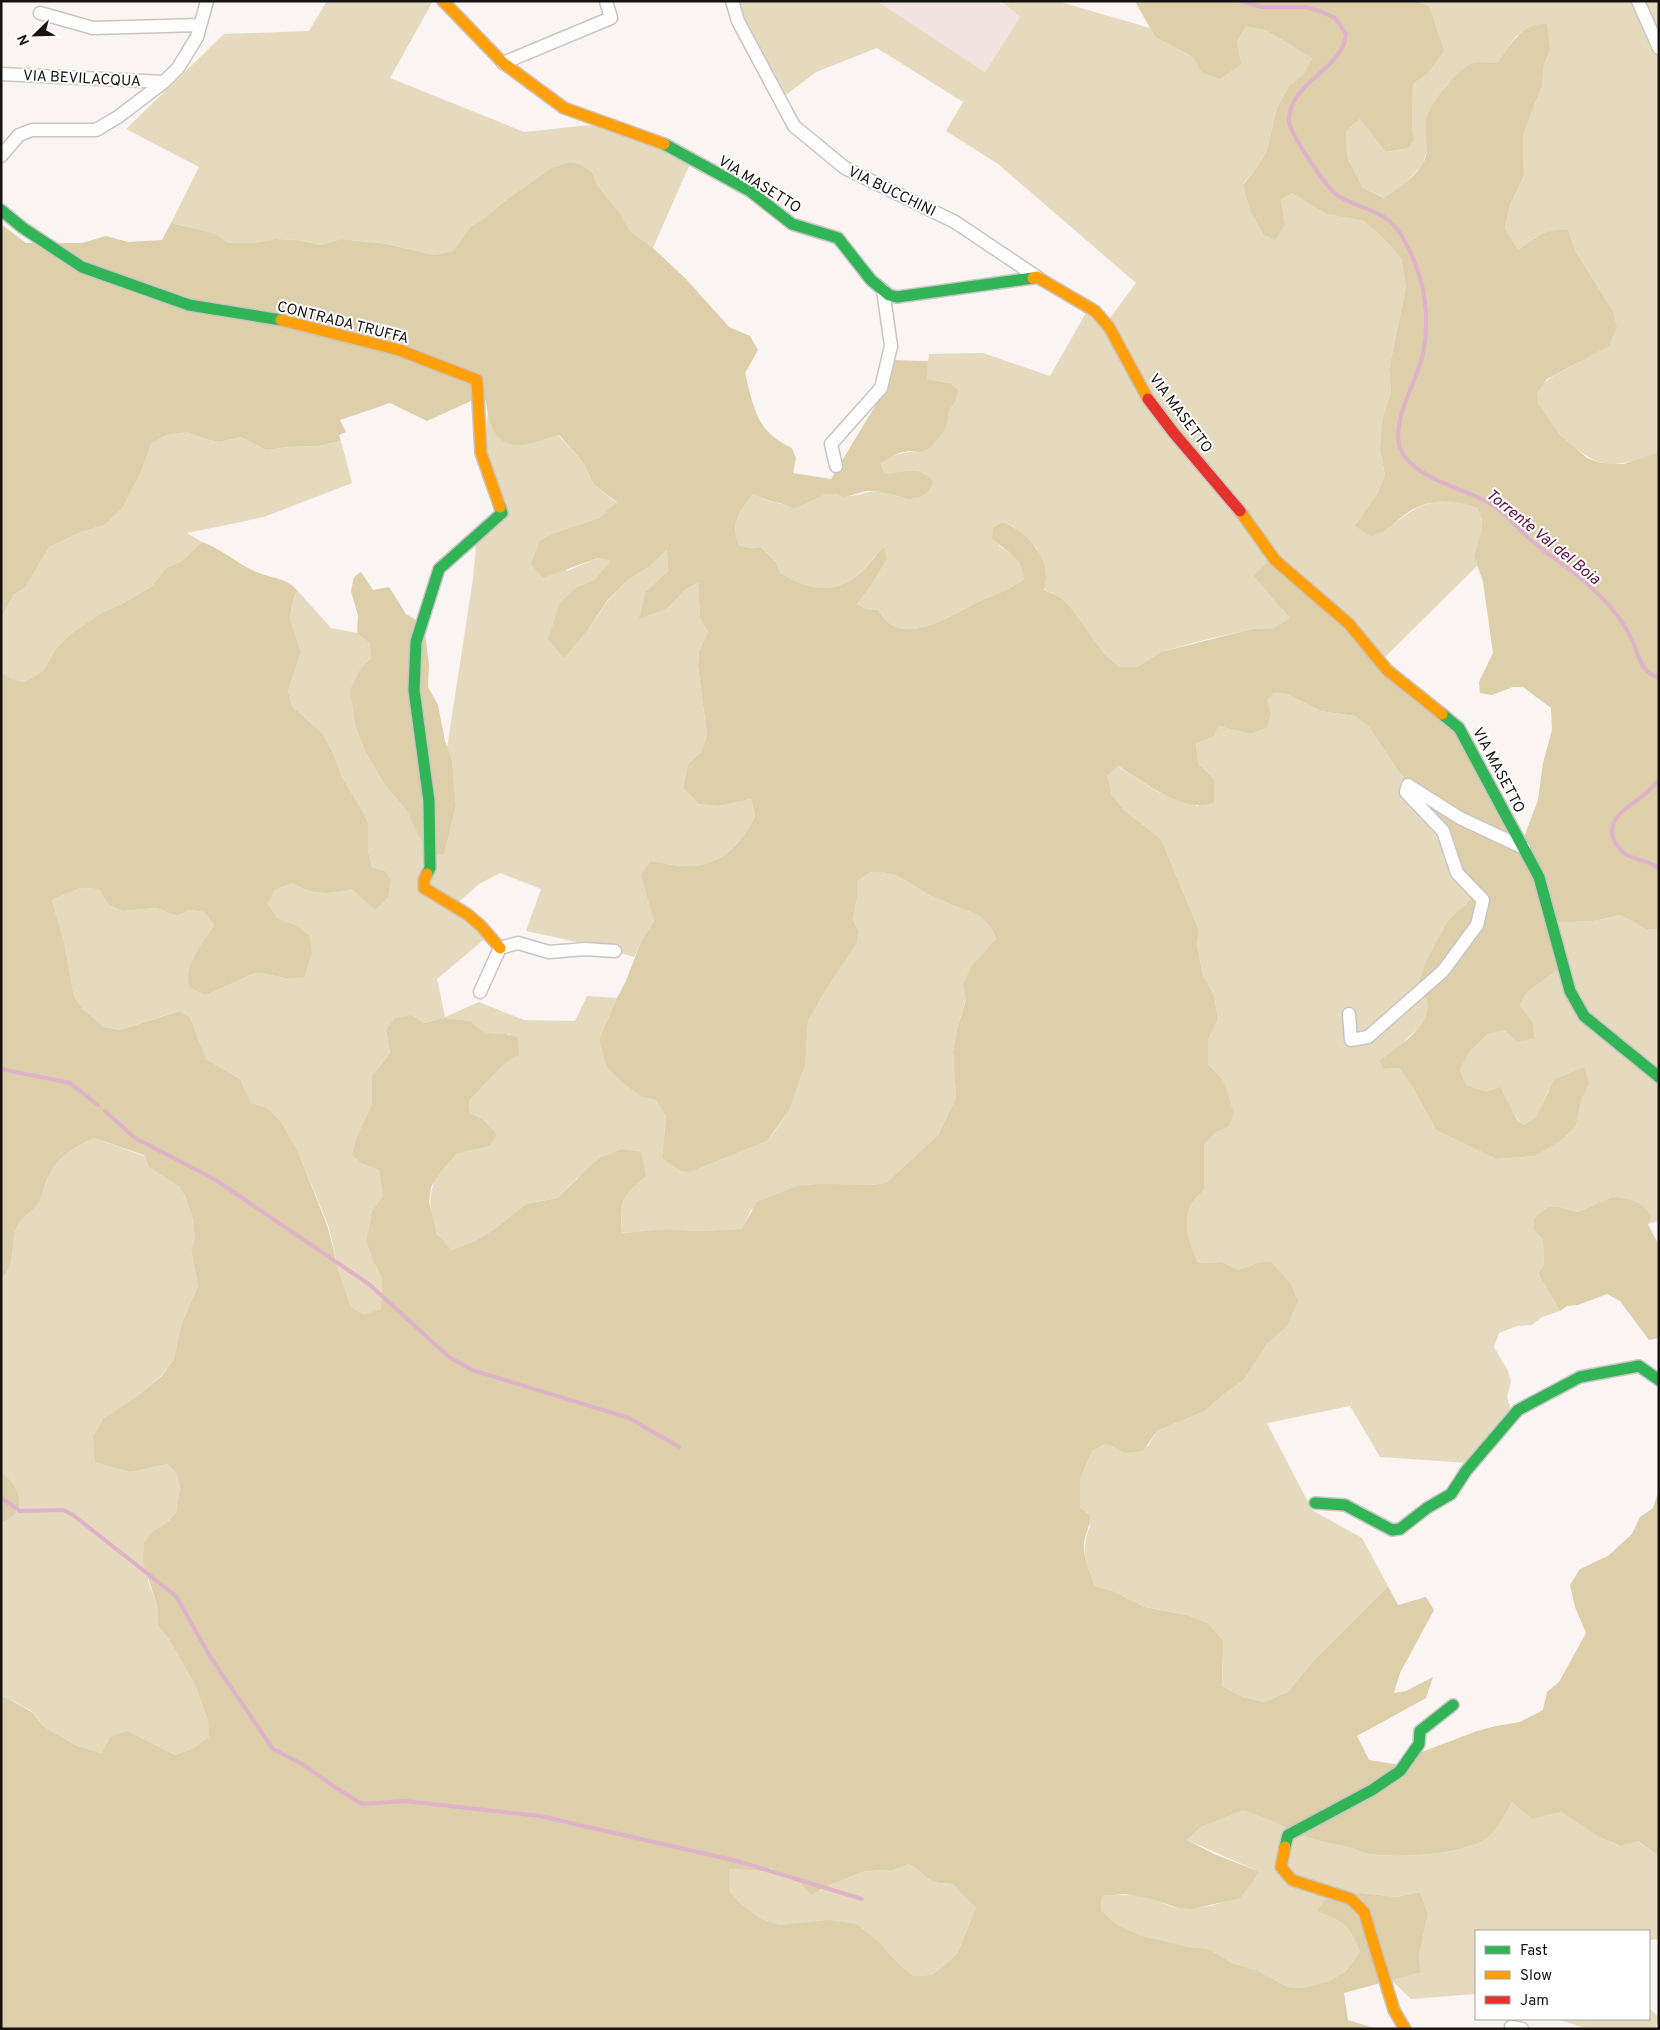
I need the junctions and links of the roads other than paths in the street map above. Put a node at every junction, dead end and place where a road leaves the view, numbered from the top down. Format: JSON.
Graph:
{"nodes":[{"id":1,"x":207,"y":1,"type":"edge"},
{"id":2,"x":443,"y":1,"type":"edge"},
{"id":3,"x":606,"y":1,"type":"edge"},
{"id":4,"x":732,"y":1,"type":"edge"},
{"id":5,"x":1638,"y":1,"type":"edge"},
{"id":6,"x":40,"y":13,"type":"dead end"},
{"id":7,"x":200,"y":25,"type":"junction"},
{"id":8,"x":1659,"y":48,"type":"edge"},
{"id":9,"x":503,"y":63,"type":"junction"},
{"id":10,"x":1,"y":74,"type":"edge"},
{"id":11,"x":164,"y":82,"type":"junction"},
{"id":12,"x":1,"y":156,"type":"edge"},
{"id":13,"x":1,"y":210,"type":"edge"},
{"id":14,"x":1037,"y":277,"type":"junction"},
{"id":15,"x":883,"y":290,"type":"junction"},
{"id":16,"x":836,"y":466,"type":"dead end"},
{"id":17,"x":1524,"y":848,"type":"junction"},
{"id":18,"x":500,"y":948,"type":"junction"},
{"id":19,"x":615,"y":952,"type":"dead end"},
{"id":20,"x":480,"y":992,"type":"dead end"},
{"id":21,"x":1349,"y":1014,"type":"dead end"},
{"id":22,"x":1659,"y":1076,"type":"edge"},
{"id":23,"x":1659,"y":1380,"type":"edge"},
{"id":24,"x":1315,"y":1503,"type":"dead end"},
{"id":25,"x":1453,"y":1704,"type":"dead end"},
{"id":26,"x":1405,"y":2029,"type":"edge"}],
"edges":[{"from":1,"to":7,"type":"street"},
{"from":2,"to":9,"type":"street","name":"VIA MASETTO"},
{"from":3,"to":9,"type":"street"},
{"from":4,"to":14,"type":"street","name":"VIA BUCCHINI"},
{"from":5,"to":8,"type":"street"},
{"from":6,"to":7,"type":"street"},
{"from":7,"to":11,"type":"street"},
{"from":9,"to":15,"type":"street","name":"VIA MASETTO"},
{"from":10,"to":11,"type":"street","name":"VIA BEVILACQUA"},
{"from":11,"to":12,"type":"street"},
{"from":13,"to":18,"type":"street","name":"CONTRADA TRUFFA"},
{"from":14,"to":15,"type":"street","name":"VIA MASETTO"},
{"from":14,"to":17,"type":"street","name":"VIA MASETTO"},
{"from":15,"to":16,"type":"street"},
{"from":17,"to":21,"type":"street"},
{"from":17,"to":22,"type":"street","name":"VIA MASETTO"},
{"from":18,"to":19,"type":"street"},
{"from":18,"to":20,"type":"street"},
{"from":23,"to":24,"type":"street"},
{"from":25,"to":26,"type":"street"}]}
